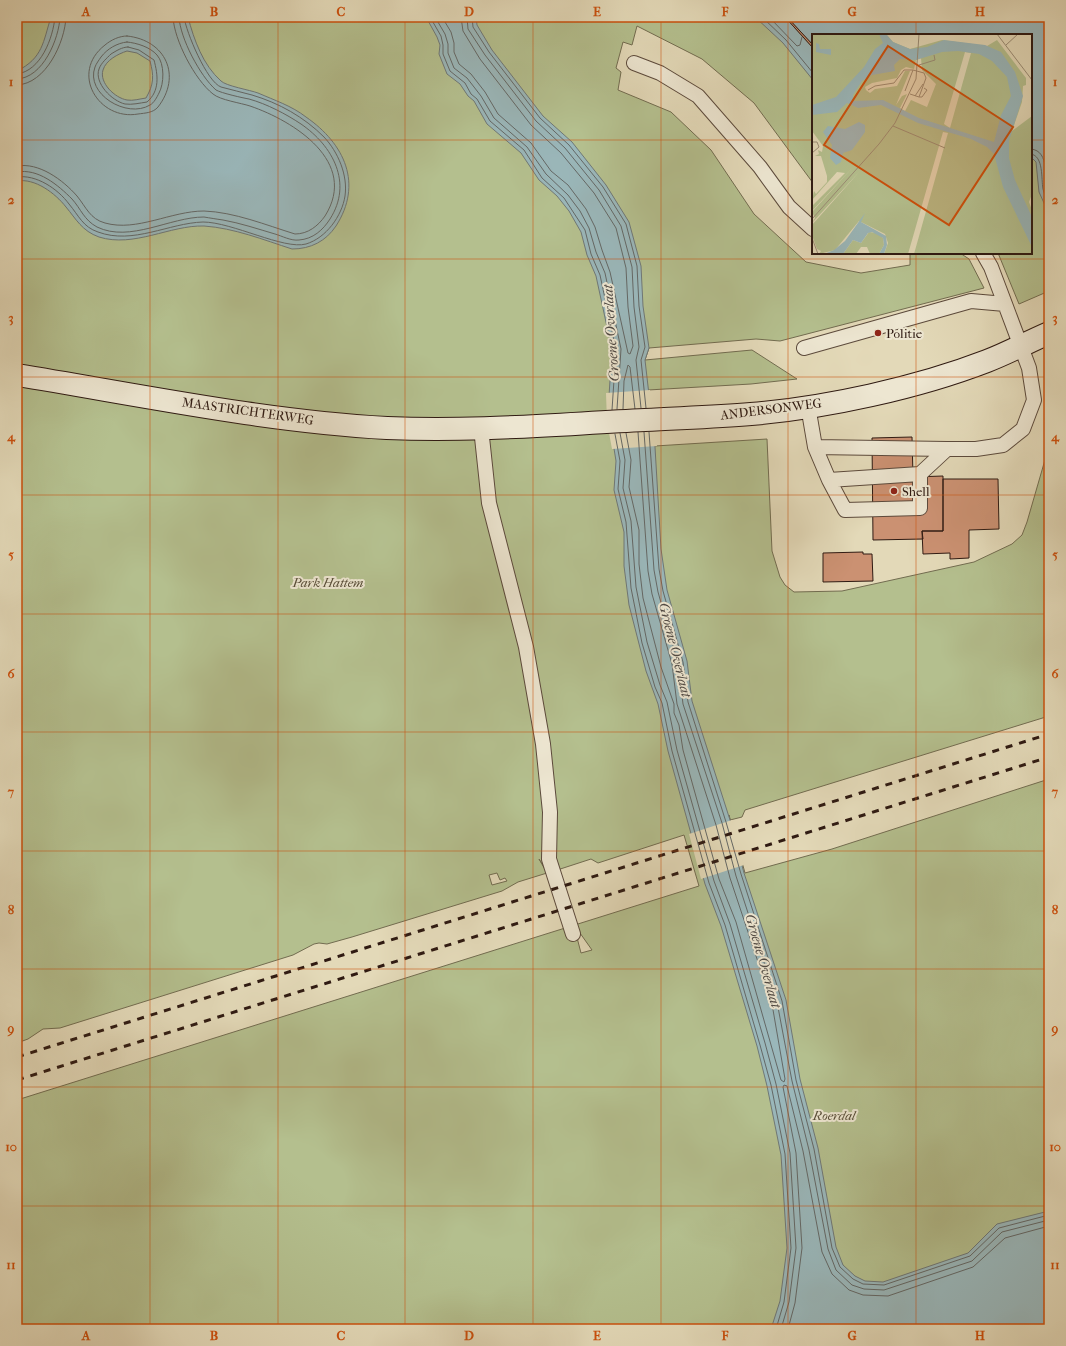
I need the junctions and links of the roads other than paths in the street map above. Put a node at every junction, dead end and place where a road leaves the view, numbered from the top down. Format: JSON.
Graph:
{"nodes":[{"id":1,"x":634,"y":62,"type":"dead end"},
{"id":2,"x":812,"y":228,"type":"edge"},
{"id":3,"x":984,"y":254,"type":"edge"},
{"id":4,"x":1005,"y":304,"type":"junction"},
{"id":5,"x":1049,"y":333,"type":"edge"},
{"id":6,"x":1021,"y":346,"type":"junction"},
{"id":7,"x":804,"y":348,"type":"dead end"},
{"id":8,"x":17,"y":375,"type":"edge"},
{"id":9,"x":808,"y":406,"type":"junction"},
{"id":10,"x":481,"y":428,"type":"junction"},
{"id":11,"x":815,"y":447,"type":"junction"},
{"id":12,"x":947,"y":449,"type":"junction"},
{"id":13,"x":920,"y":474,"type":"junction"},
{"id":14,"x":828,"y":480,"type":"junction"},
{"id":15,"x":573,"y":934,"type":"dead end"}],
"edges":[{"from":1,"to":2,"type":"lane"},
{"from":3,"to":4,"type":"lane"},
{"from":4,"to":6,"type":"lane"},
{"from":4,"to":7,"type":"lane"},
{"from":5,"to":6,"type":"main road","name":"ANDERSONWEG"},
{"from":6,"to":9,"type":"main road","name":"ANDERSONWEG"},
{"from":6,"to":12,"type":"lane"},
{"from":8,"to":10,"type":"main road","name":"MAASTRICHTERWEG"},
{"from":9,"to":10,"type":"main road","name":"ANDERSONWEG"},
{"from":9,"to":11,"type":"lane"},
{"from":10,"to":15,"type":"lane"},
{"from":11,"to":12,"type":"lane"},
{"from":11,"to":14,"type":"lane"},
{"from":12,"to":13,"type":"lane"},
{"from":13,"to":14,"type":"lane"},
{"from":13,"to":14,"type":"lane"}]}
